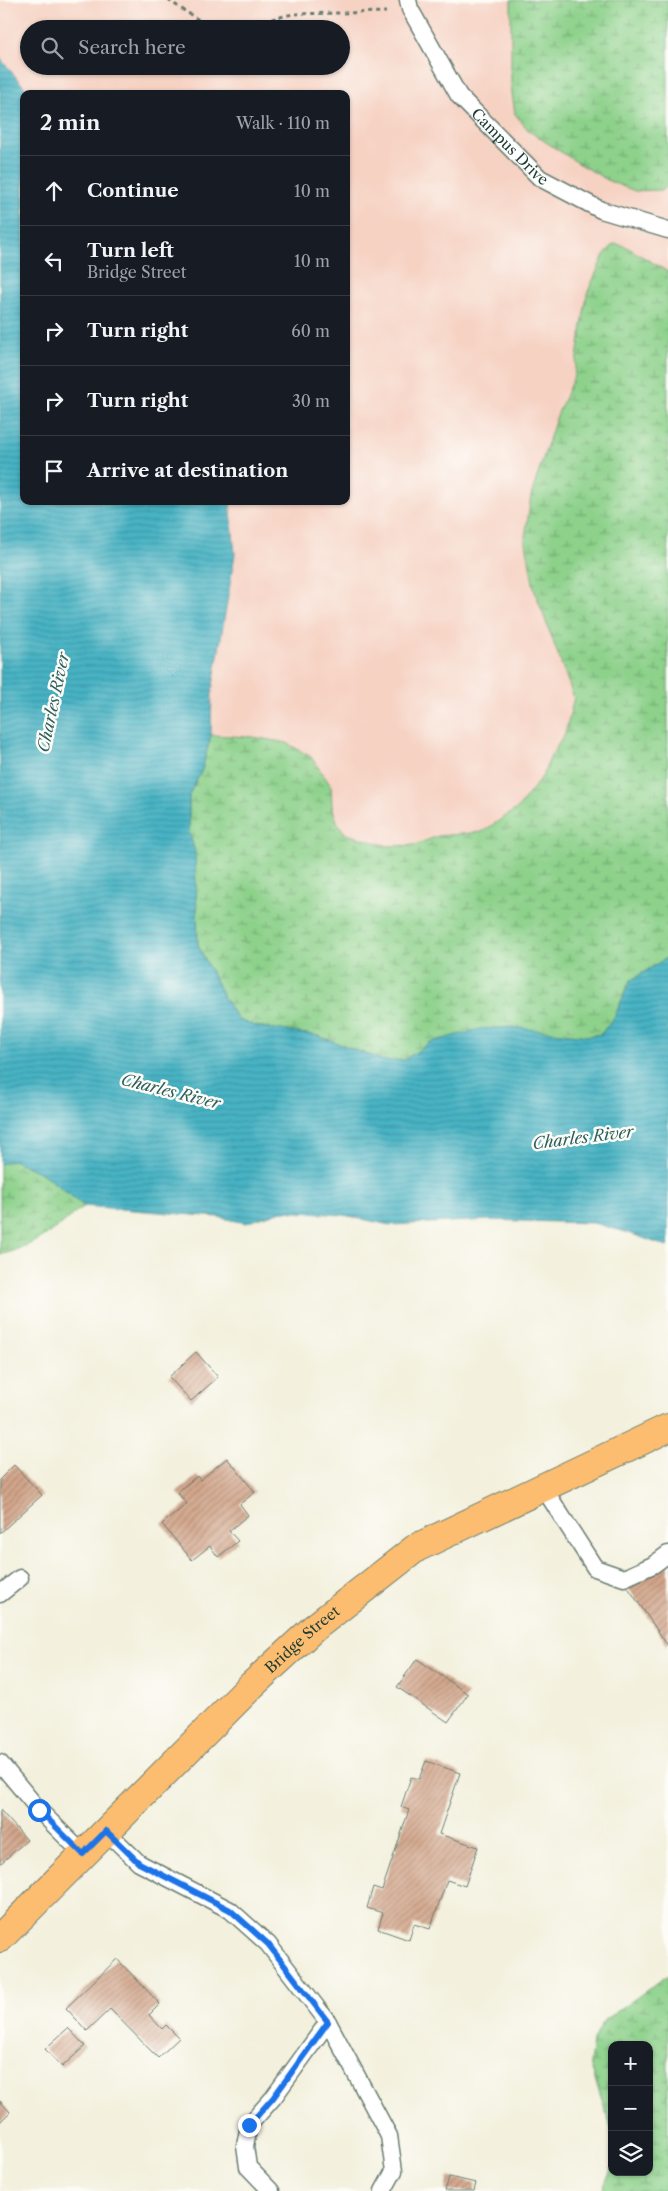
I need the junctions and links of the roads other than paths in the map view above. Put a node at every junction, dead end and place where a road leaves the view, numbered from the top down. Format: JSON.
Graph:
{"nodes":[{"id":1,"x":409,"y":4,"type":"edge"},
{"id":2,"x":668,"y":230,"type":"edge"},
{"id":3,"x":668,"y":1428,"type":"edge"},
{"id":4,"x":543,"y":1488,"type":"junction"},
{"id":5,"x":668,"y":1554,"type":"edge"},
{"id":6,"x":20,"y":1578,"type":"dead end"},
{"id":7,"x":0,"y":1594,"type":"edge"},
{"id":8,"x":0,"y":1763,"type":"edge"},
{"id":9,"x":106,"y":1831,"type":"junction"},
{"id":10,"x":83,"y":1854,"type":"junction"},
{"id":11,"x":0,"y":1938,"type":"edge"},
{"id":12,"x":328,"y":2022,"type":"junction"},
{"id":13,"x":271,"y":2191,"type":"edge"},
{"id":14,"x":383,"y":2191,"type":"edge"}],
"edges":[{"from":1,"to":2,"type":"lane","name":"Campus Drive"},
{"from":3,"to":4,"type":"main road","name":"Bridge Street"},
{"from":4,"to":5,"type":"lane"},
{"from":4,"to":9,"type":"main road","name":"Bridge Street"},
{"from":6,"to":7,"type":"lane"},
{"from":8,"to":10,"type":"lane"},
{"from":9,"to":10,"type":"main road","name":"Bridge Street"},
{"from":9,"to":12,"type":"lane"},
{"from":10,"to":11,"type":"main road","name":"Bridge Street"},
{"from":12,"to":13,"type":"lane"},
{"from":12,"to":14,"type":"lane"}]}
